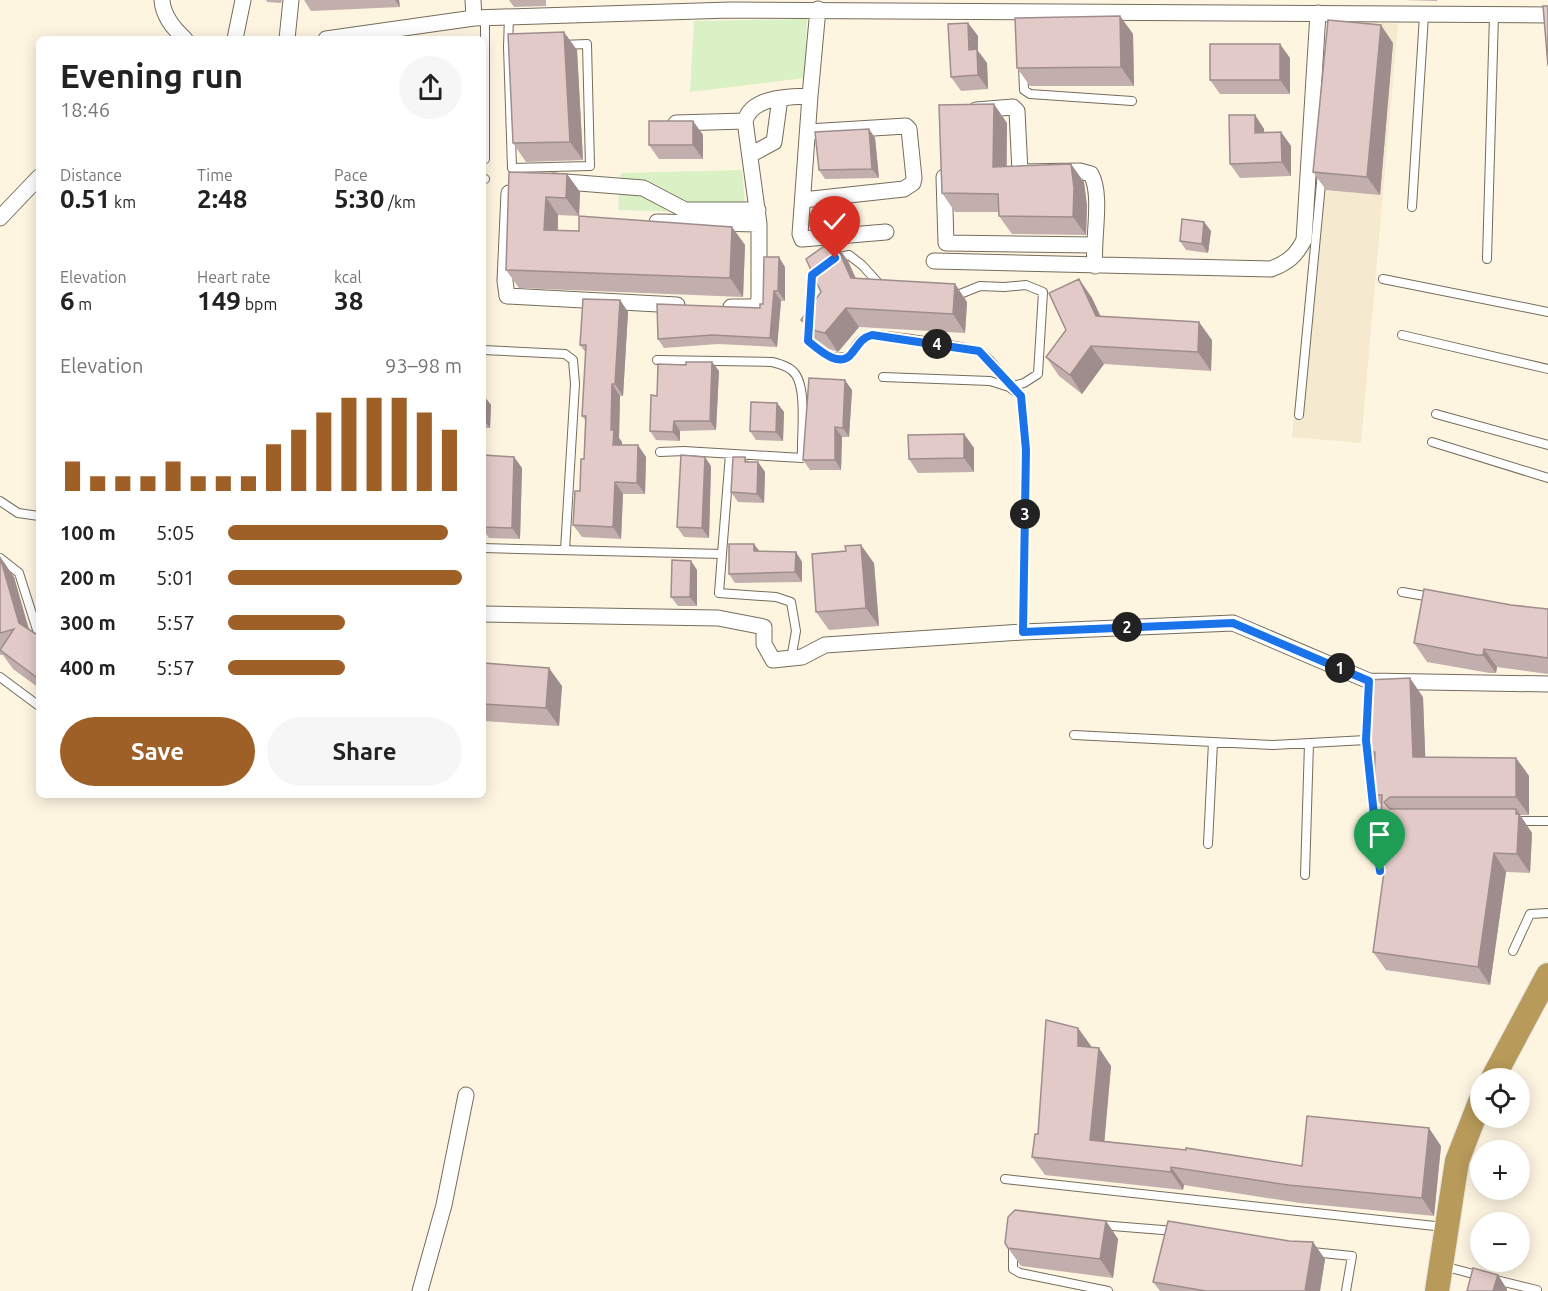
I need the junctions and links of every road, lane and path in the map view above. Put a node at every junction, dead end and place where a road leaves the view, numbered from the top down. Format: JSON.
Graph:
{"nodes":[{"id":1,"x":162,"y":0,"type":"edge"},
{"id":2,"x":243,"y":0,"type":"edge"},
{"id":3,"x":291,"y":0,"type":"edge"},
{"id":4,"x":473,"y":0,"type":"edge"},
{"id":5,"x":818,"y":9,"type":"junction"},
{"id":6,"x":1318,"y":13,"type":"junction"},
{"id":7,"x":1424,"y":15,"type":"junction"},
{"id":8,"x":1494,"y":15,"type":"junction"},
{"id":9,"x":1548,"y":15,"type":"edge"},
{"id":10,"x":509,"y":17,"type":"junction"},
{"id":11,"x":480,"y":18,"type":"junction"},
{"id":12,"x":182,"y":36,"type":"edge"},
{"id":13,"x":236,"y":36,"type":"edge"},
{"id":14,"x":286,"y":36,"type":"edge"},
{"id":15,"x":348,"y":36,"type":"edge"},
{"id":16,"x":481,"y":36,"type":"edge"},
{"id":17,"x":508,"y":47,"type":"junction"},
{"id":18,"x":1022,"y":58,"type":"edge"},
{"id":19,"x":810,"y":96,"type":"junction"},
{"id":20,"x":780,"y":98,"type":"junction"},
{"id":21,"x":1132,"y":101,"type":"dead end"},
{"id":22,"x":959,"y":111,"type":"edge"},
{"id":23,"x":745,"y":121,"type":"junction"},
{"id":24,"x":672,"y":123,"type":"edge"},
{"id":25,"x":808,"y":132,"type":"junction"},
{"id":26,"x":750,"y":155,"type":"junction"},
{"id":27,"x":944,"y":166,"type":"edge"},
{"id":28,"x":1323,"y":167,"type":"edge"},
{"id":29,"x":36,"y":180,"type":"edge"},
{"id":30,"x":803,"y":200,"type":"junction"},
{"id":31,"x":1412,"y":207,"type":"dead end"},
{"id":32,"x":759,"y":217,"type":"junction"},
{"id":33,"x":0,"y":218,"type":"edge"},
{"id":34,"x":636,"y":222,"type":"edge"},
{"id":35,"x":885,"y":232,"type":"dead end"},
{"id":36,"x":1094,"y":245,"type":"junction"},
{"id":37,"x":1487,"y":259,"type":"dead end"},
{"id":38,"x":934,"y":261,"type":"dead end"},
{"id":39,"x":1095,"y":266,"type":"junction"},
{"id":40,"x":1383,"y":279,"type":"dead end"},
{"id":41,"x":691,"y":306,"type":"edge"},
{"id":42,"x":714,"y":307,"type":"edge"},
{"id":43,"x":1548,"y":312,"type":"edge"},
{"id":44,"x":1402,"y":335,"type":"dead end"},
{"id":45,"x":486,"y":350,"type":"edge"},
{"id":46,"x":657,"y":360,"type":"dead end"},
{"id":47,"x":1548,"y":369,"type":"edge"},
{"id":48,"x":883,"y":377,"type":"dead end"},
{"id":49,"x":1009,"y":387,"type":"junction"},
{"id":50,"x":1436,"y":414,"type":"dead end"},
{"id":51,"x":1299,"y":416,"type":"dead end"},
{"id":52,"x":1432,"y":442,"type":"dead end"},
{"id":53,"x":1548,"y":445,"type":"edge"},
{"id":54,"x":660,"y":452,"type":"dead end"},
{"id":55,"x":730,"y":454,"type":"junction"},
{"id":56,"x":1548,"y":478,"type":"edge"},
{"id":57,"x":0,"y":501,"type":"edge"},
{"id":58,"x":36,"y":516,"type":"edge"},
{"id":59,"x":486,"y":548,"type":"edge"},
{"id":60,"x":565,"y":550,"type":"junction"},
{"id":61,"x":722,"y":554,"type":"junction"},
{"id":62,"x":0,"y":558,"type":"edge"},
{"id":63,"x":1402,"y":592,"type":"dead end"},
{"id":64,"x":1436,"y":598,"type":"edge"},
{"id":65,"x":486,"y":614,"type":"edge"},
{"id":66,"x":36,"y":627,"type":"edge"},
{"id":67,"x":1023,"y":632,"type":"junction"},
{"id":68,"x":791,"y":659,"type":"junction"},
{"id":69,"x":0,"y":677,"type":"edge"},
{"id":70,"x":1369,"y":681,"type":"junction"},
{"id":71,"x":1548,"y":684,"type":"edge"},
{"id":72,"x":36,"y":704,"type":"edge"},
{"id":73,"x":1074,"y":735,"type":"dead end"},
{"id":74,"x":1366,"y":740,"type":"junction"},
{"id":75,"x":1213,"y":742,"type":"junction"},
{"id":76,"x":1309,"y":743,"type":"junction"},
{"id":77,"x":1503,"y":821,"type":"edge"},
{"id":78,"x":1548,"y":821,"type":"edge"},
{"id":79,"x":1208,"y":844,"type":"dead end"},
{"id":80,"x":1380,"y":871,"type":"dead end"},
{"id":81,"x":1305,"y":875,"type":"dead end"},
{"id":82,"x":1548,"y":913,"type":"edge"},
{"id":83,"x":1513,"y":951,"type":"dead end"},
{"id":84,"x":1548,"y":975,"type":"edge"},
{"id":85,"x":1498,"y":1068,"type":"edge"},
{"id":86,"x":466,"y":1095,"type":"dead end"},
{"id":87,"x":1470,"y":1128,"type":"edge"},
{"id":88,"x":1005,"y":1179,"type":"dead end"},
{"id":89,"x":1086,"y":1224,"type":"edge"},
{"id":90,"x":1445,"y":1227,"type":"junction"},
{"id":91,"x":1175,"y":1231,"type":"junction"},
{"id":92,"x":1186,"y":1233,"type":"edge"},
{"id":93,"x":1013,"y":1240,"type":"edge"},
{"id":94,"x":1173,"y":1241,"type":"edge"},
{"id":95,"x":1297,"y":1250,"type":"edge"},
{"id":96,"x":1442,"y":1265,"type":"junction"},
{"id":97,"x":1537,"y":1290,"type":"edge"},
{"id":98,"x":420,"y":1291,"type":"edge"},
{"id":99,"x":1108,"y":1291,"type":"edge"},
{"id":100,"x":1346,"y":1291,"type":"edge"},
{"id":101,"x":1437,"y":1291,"type":"edge"}],
"edges":[{"from":1,"to":12,"type":"street"},
{"from":2,"to":13,"type":"street"},
{"from":3,"to":14,"type":"street"},
{"from":4,"to":11,"type":"street"},
{"from":5,"to":6,"type":"street"},
{"from":5,"to":10,"type":"street"},
{"from":5,"to":19,"type":"street"},
{"from":6,"to":7,"type":"street"},
{"from":6,"to":39,"type":"street"},
{"from":7,"to":8,"type":"street"},
{"from":7,"to":31,"type":"lane"},
{"from":8,"to":9,"type":"street"},
{"from":8,"to":37,"type":"lane"},
{"from":10,"to":11,"type":"street"},
{"from":10,"to":17,"type":"lane"},
{"from":11,"to":15,"type":"street"},
{"from":11,"to":16,"type":"lane"},
{"from":17,"to":17,"type":"lane"},
{"from":18,"to":21,"type":"lane"},
{"from":19,"to":20,"type":"street"},
{"from":19,"to":25,"type":"street"},
{"from":20,"to":23,"type":"street"},
{"from":20,"to":26,"type":"street"},
{"from":22,"to":36,"type":"street"},
{"from":23,"to":24,"type":"street"},
{"from":23,"to":26,"type":"street"},
{"from":25,"to":30,"type":"street"},
{"from":25,"to":30,"type":"street"},
{"from":26,"to":32,"type":"street"},
{"from":27,"to":36,"type":"street"},
{"from":28,"to":51,"type":"lane"},
{"from":29,"to":33,"type":"street"},
{"from":30,"to":35,"type":"street"},
{"from":32,"to":34,"type":"street"},
{"from":32,"to":41,"type":"street"},
{"from":32,"to":42,"type":"street"},
{"from":36,"to":39,"type":"street"},
{"from":38,"to":39,"type":"street"},
{"from":40,"to":43,"type":"lane"},
{"from":44,"to":47,"type":"lane"},
{"from":45,"to":60,"type":"lane"},
{"from":46,"to":55,"type":"lane"},
{"from":48,"to":49,"type":"lane"},
{"from":49,"to":49,"type":"lane"},
{"from":49,"to":67,"type":"lane"},
{"from":50,"to":53,"type":"lane"},
{"from":52,"to":56,"type":"lane"},
{"from":54,"to":55,"type":"lane"},
{"from":55,"to":61,"type":"lane"},
{"from":57,"to":58,"type":"lane"},
{"from":59,"to":60,"type":"lane"},
{"from":60,"to":61,"type":"lane"},
{"from":61,"to":68,"type":"lane"},
{"from":62,"to":66,"type":"lane"},
{"from":63,"to":64,"type":"lane"},
{"from":65,"to":68,"type":"street"},
{"from":67,"to":68,"type":"street"},
{"from":67,"to":70,"type":"street"},
{"from":69,"to":72,"type":"lane"},
{"from":70,"to":71,"type":"street"},
{"from":70,"to":74,"type":"lane"},
{"from":73,"to":75,"type":"lane"},
{"from":74,"to":76,"type":"lane"},
{"from":74,"to":80,"type":"lane"},
{"from":75,"to":76,"type":"lane"},
{"from":75,"to":79,"type":"lane"},
{"from":76,"to":81,"type":"lane"},
{"from":77,"to":78,"type":"lane"},
{"from":82,"to":83,"type":"lane"},
{"from":84,"to":85,"type":"highway"},
{"from":86,"to":98,"type":"street"},
{"from":87,"to":90,"type":"highway"},
{"from":88,"to":90,"type":"lane"},
{"from":89,"to":91,"type":"lane"},
{"from":90,"to":96,"type":"highway"},
{"from":91,"to":92,"type":"lane"},
{"from":91,"to":94,"type":"lane"},
{"from":93,"to":99,"type":"lane"},
{"from":95,"to":100,"type":"lane"},
{"from":96,"to":97,"type":"lane"},
{"from":96,"to":101,"type":"highway"}]}
